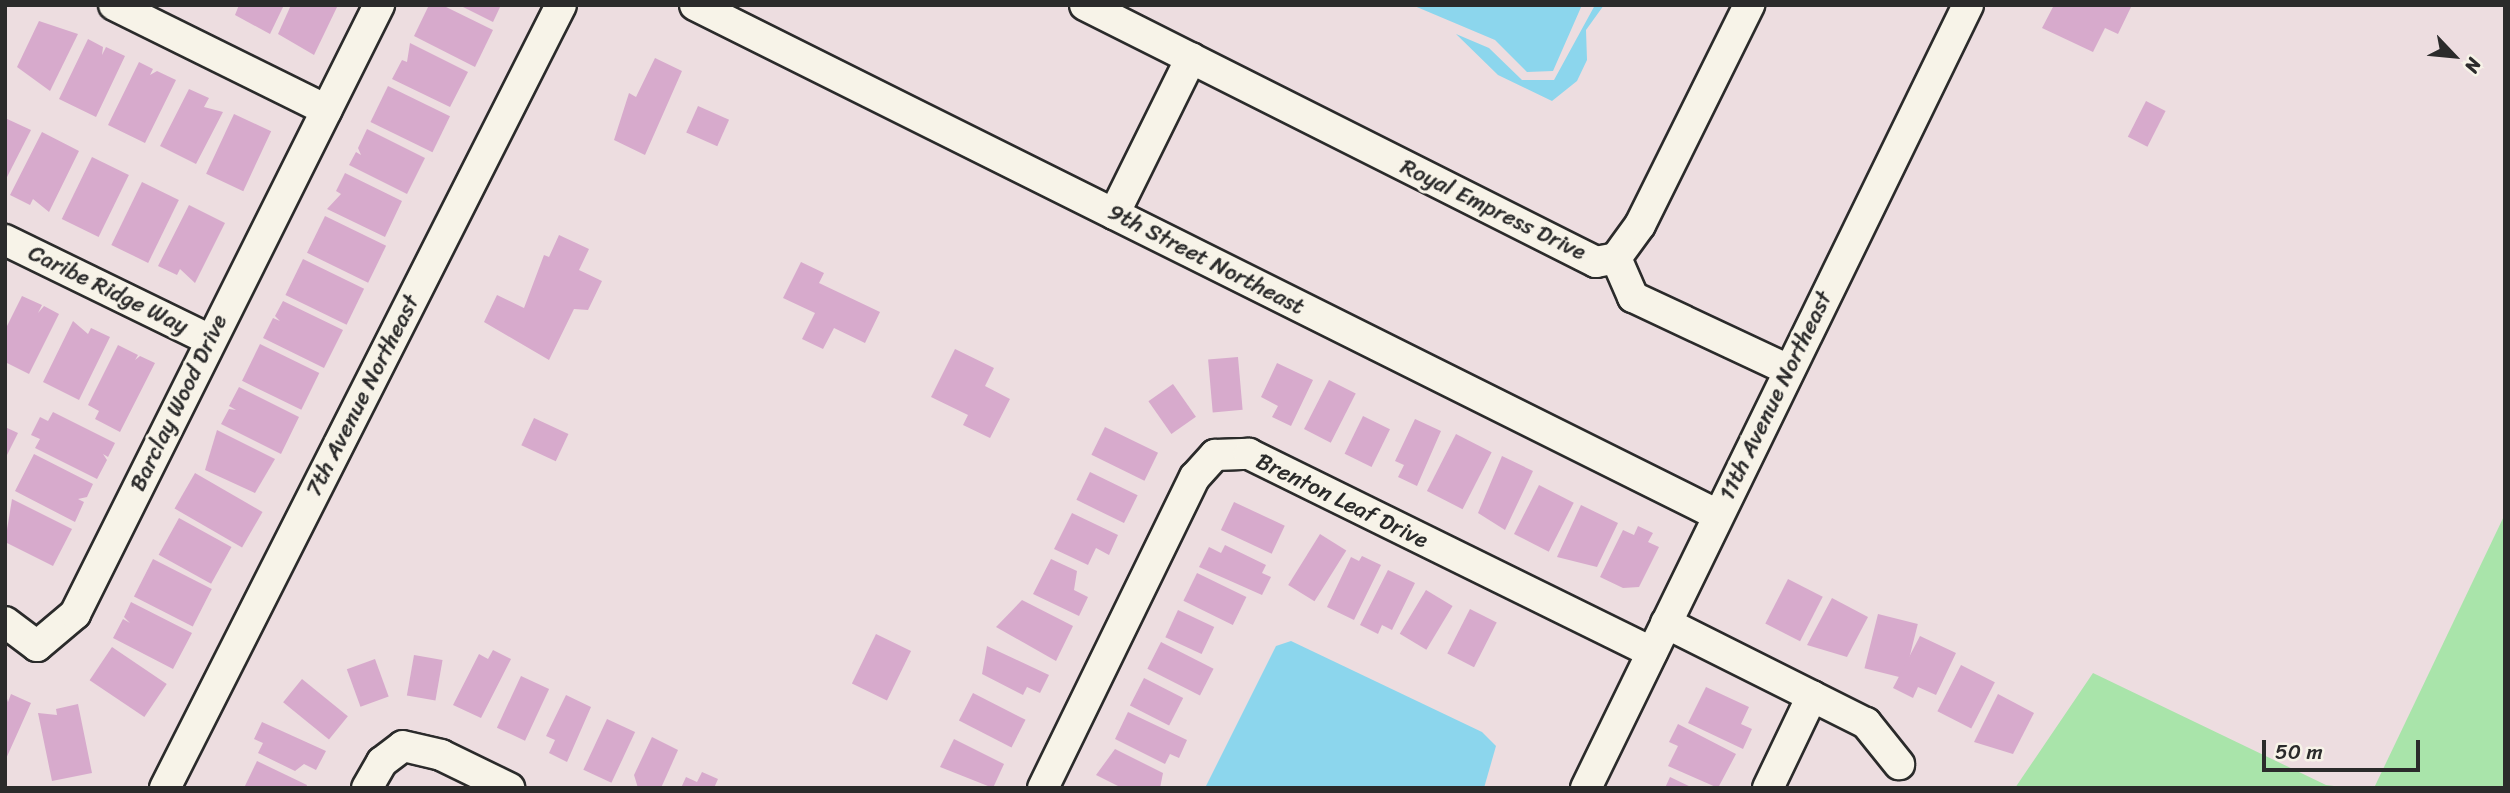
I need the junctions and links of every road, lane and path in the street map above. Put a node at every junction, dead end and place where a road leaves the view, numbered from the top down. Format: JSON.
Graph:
{"nodes":[{"id":1,"x":114,"y":5,"type":"edge"},
{"id":2,"x":379,"y":5,"type":"edge"},
{"id":3,"x":561,"y":5,"type":"edge"},
{"id":4,"x":695,"y":5,"type":"edge"},
{"id":5,"x":1085,"y":5,"type":"edge"},
{"id":6,"x":1749,"y":5,"type":"edge"},
{"id":7,"x":1968,"y":5,"type":"edge"},
{"id":8,"x":1191,"y":58,"type":"junction"},
{"id":9,"x":326,"y":110,"type":"junction"},
{"id":10,"x":1114,"y":214,"type":"junction"},
{"id":11,"x":5,"y":240,"type":"edge"},
{"id":12,"x":1616,"y":258,"type":"junction"},
{"id":13,"x":210,"y":340,"type":"junction"},
{"id":14,"x":1789,"y":370,"type":"junction"},
{"id":15,"x":1718,"y":515,"type":"junction"},
{"id":16,"x":5,"y":622,"type":"edge"},
{"id":17,"x":1666,"y":624,"type":"junction"},
{"id":18,"x":1652,"y":652,"type":"junction"},
{"id":19,"x":1812,"y":696,"type":"junction"},
{"id":20,"x":1899,"y":764,"type":"dead end"},
{"id":21,"x":165,"y":788,"type":"edge"},
{"id":22,"x":367,"y":788,"type":"edge"},
{"id":23,"x":509,"y":788,"type":"edge"},
{"id":24,"x":1043,"y":788,"type":"edge"},
{"id":25,"x":1586,"y":788,"type":"edge"},
{"id":26,"x":1768,"y":788,"type":"edge"}],
"edges":[{"from":1,"to":9,"type":"street"},
{"from":2,"to":9,"type":"street","name":"Barclay Wood Drive"},
{"from":3,"to":21,"type":"street","name":"7th Avenue Northeast"},
{"from":4,"to":10,"type":"street","name":"9th Street Northeast"},
{"from":5,"to":8,"type":"street","name":"Royal Empress Drive"},
{"from":6,"to":12,"type":"street","name":"Royal Empress Drive"},
{"from":7,"to":14,"type":"street","name":"11th Avenue Northeast"},
{"from":8,"to":10,"type":"street"},
{"from":8,"to":12,"type":"street","name":"Royal Empress Drive"},
{"from":9,"to":13,"type":"street","name":"Barclay Wood Drive"},
{"from":10,"to":15,"type":"street","name":"9th Street Northeast"},
{"from":11,"to":13,"type":"street","name":"Caribe Ridge Way"},
{"from":12,"to":14,"type":"street"},
{"from":13,"to":16,"type":"street","name":"Barclay Wood Drive"},
{"from":14,"to":15,"type":"street","name":"11th Avenue Northeast"},
{"from":15,"to":17,"type":"street","name":"11th Avenue Northeast"},
{"from":17,"to":18,"type":"street","name":"11th Avenue Northeast"},
{"from":17,"to":19,"type":"street"},
{"from":18,"to":24,"type":"street","name":"Brenton Leaf Drive"},
{"from":18,"to":25,"type":"street","name":"11th Avenue Northeast"},
{"from":19,"to":20,"type":"street"},
{"from":19,"to":26,"type":"street"},
{"from":22,"to":23,"type":"street"}]}
